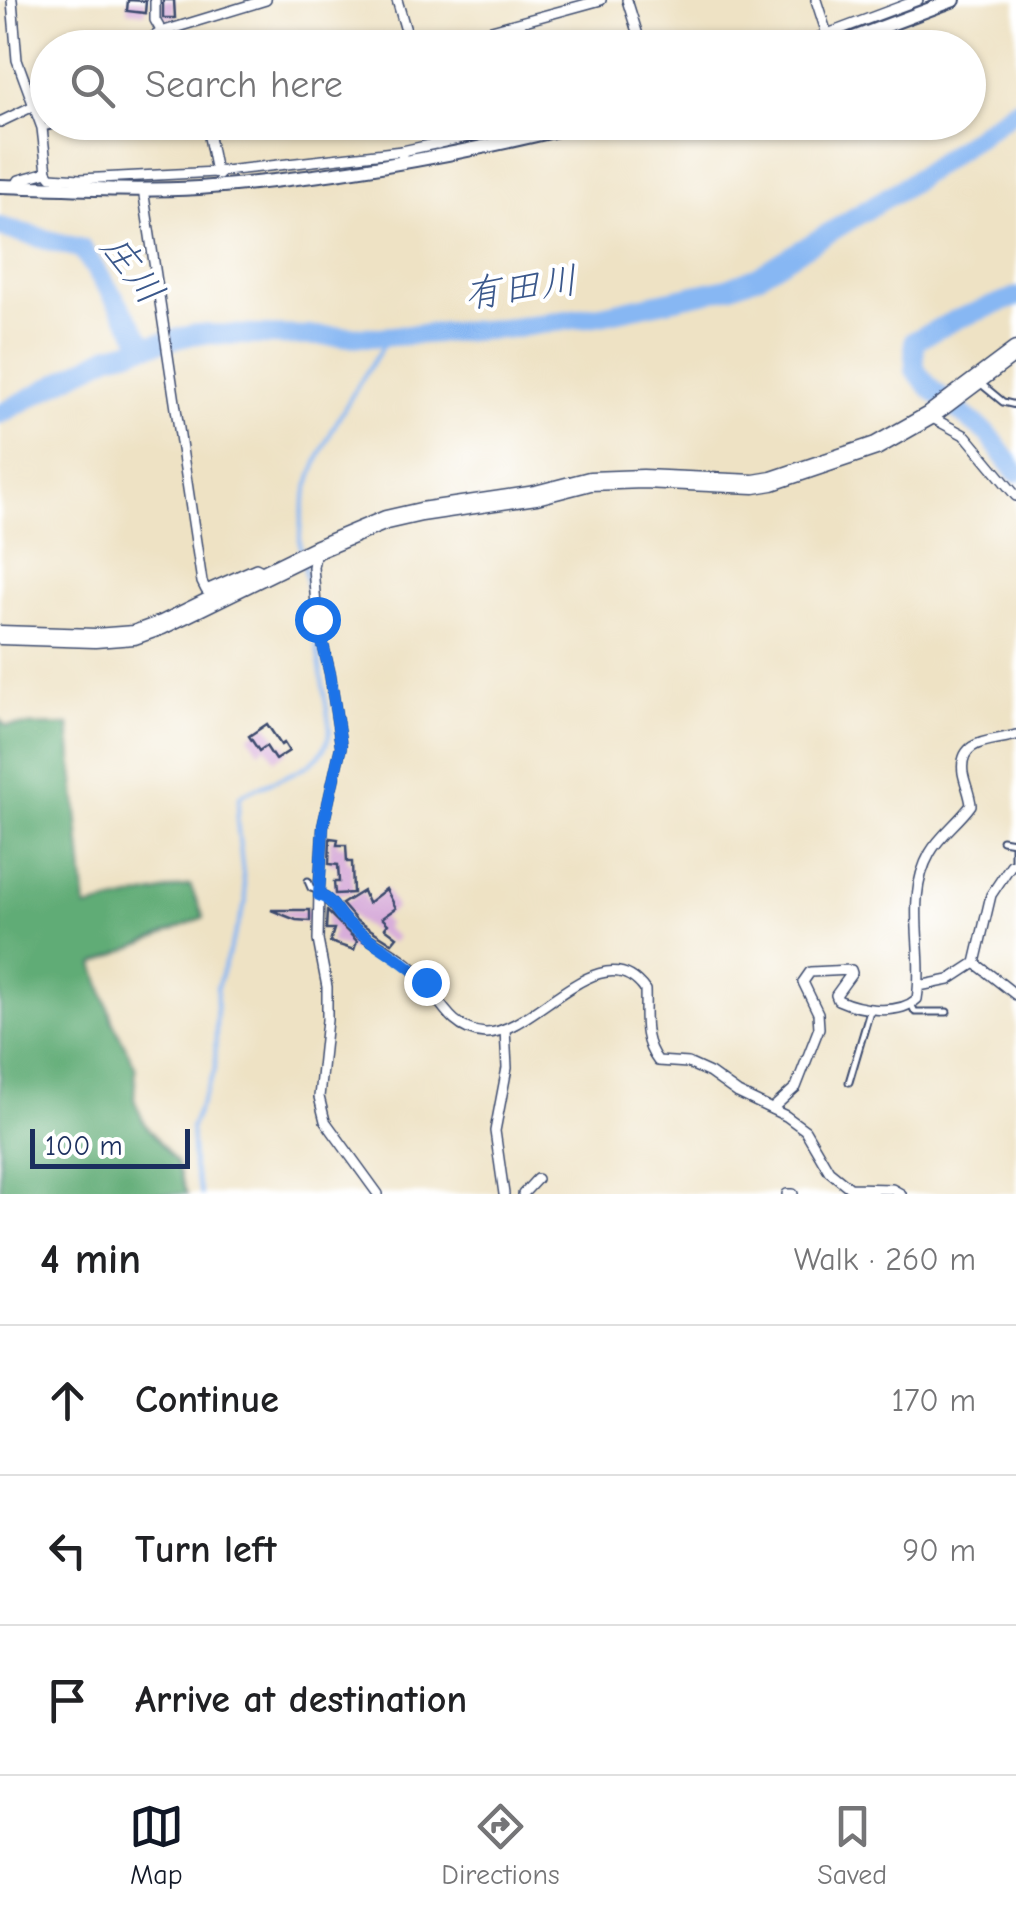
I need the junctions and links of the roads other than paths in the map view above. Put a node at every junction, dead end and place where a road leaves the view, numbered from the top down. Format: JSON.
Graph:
{"nodes":[{"id":1,"x":12,"y":0,"type":"edge"},
{"id":2,"x":154,"y":0,"type":"edge"},
{"id":3,"x":266,"y":0,"type":"edge"},
{"id":4,"x":397,"y":0,"type":"edge"},
{"id":5,"x":601,"y":0,"type":"edge"},
{"id":6,"x":627,"y":0,"type":"edge"},
{"id":7,"x":816,"y":0,"type":"edge"},
{"id":8,"x":918,"y":0,"type":"edge"},
{"id":9,"x":954,"y":0,"type":"edge"},
{"id":10,"x":159,"y":30,"type":"edge"},
{"id":11,"x":167,"y":30,"type":"edge"},
{"id":12,"x":406,"y":30,"type":"edge"},
{"id":13,"x":492,"y":30,"type":"edge"},
{"id":14,"x":636,"y":30,"type":"edge"},
{"id":15,"x":824,"y":30,"type":"edge"},
{"id":16,"x":851,"y":30,"type":"edge"},
{"id":17,"x":861,"y":30,"type":"edge"},
{"id":18,"x":30,"y":97,"type":"edge"},
{"id":19,"x":30,"y":107,"type":"edge"},
{"id":20,"x":0,"y":122,"type":"edge"},
{"id":21,"x":43,"y":140,"type":"edge"},
{"id":22,"x":210,"y":140,"type":"edge"},
{"id":23,"x":437,"y":140,"type":"edge"},
{"id":24,"x":456,"y":140,"type":"edge"},
{"id":25,"x":521,"y":140,"type":"edge"},
{"id":26,"x":438,"y":144,"type":"junction"},
{"id":27,"x":402,"y":157,"type":"junction"},
{"id":28,"x":47,"y":172,"type":"junction"},
{"id":29,"x":216,"y":172,"type":"junction"},
{"id":30,"x":262,"y":182,"type":"junction"},
{"id":31,"x":7,"y":186,"type":"edge"},
{"id":32,"x":144,"y":193,"type":"junction"},
{"id":33,"x":1016,"y":351,"type":"edge"},
{"id":34,"x":978,"y":381,"type":"junction"},
{"id":35,"x":1016,"y":404,"type":"edge"},
{"id":36,"x":941,"y":407,"type":"junction"},
{"id":37,"x":1016,"y":496,"type":"edge"},
{"id":38,"x":317,"y":549,"type":"junction"},
{"id":39,"x":267,"y":574,"type":"junction"},
{"id":40,"x":0,"y":635,"type":"edge"},
{"id":41,"x":1016,"y":735,"type":"edge"},
{"id":42,"x":1002,"y":840,"type":"dead end"},
{"id":43,"x":1015,"y":864,"type":"edge"},
{"id":44,"x":308,"y":881,"type":"dead end"},
{"id":45,"x":319,"y":893,"type":"junction"},
{"id":46,"x":975,"y":963,"type":"junction"},
{"id":47,"x":919,"y":986,"type":"junction"},
{"id":48,"x":1016,"y":995,"type":"edge"},
{"id":49,"x":911,"y":1004,"type":"junction"},
{"id":50,"x":870,"y":1008,"type":"junction"},
{"id":51,"x":947,"y":1012,"type":"dead end"},
{"id":52,"x":505,"y":1029,"type":"junction"},
{"id":53,"x":850,"y":1082,"type":"dead end"},
{"id":54,"x":772,"y":1109,"type":"junction"},
{"id":55,"x":538,"y":1179,"type":"dead end"},
{"id":56,"x":378,"y":1194,"type":"edge"},
{"id":57,"x":504,"y":1194,"type":"edge"},
{"id":58,"x":523,"y":1194,"type":"edge"},
{"id":59,"x":901,"y":1194,"type":"edge"}],
"edges":[{"from":1,"to":18,"type":"street"},
{"from":2,"to":10,"type":"street"},
{"from":3,"to":11,"type":"street"},
{"from":4,"to":12,"type":"street"},
{"from":5,"to":13,"type":"street"},
{"from":6,"to":14,"type":"street"},
{"from":7,"to":15,"type":"street"},
{"from":8,"to":16,"type":"street"},
{"from":9,"to":17,"type":"street"},
{"from":19,"to":20,"type":"street"},
{"from":21,"to":28,"type":"street"},
{"from":22,"to":29,"type":"street"},
{"from":23,"to":26,"type":"street"},
{"from":24,"to":26,"type":"street"},
{"from":25,"to":27,"type":"street"},
{"from":26,"to":27,"type":"street"},
{"from":27,"to":29,"type":"street"},
{"from":27,"to":30,"type":"street"},
{"from":28,"to":29,"type":"street"},
{"from":28,"to":31,"type":"street"},
{"from":29,"to":30,"type":"street"},
{"from":30,"to":32,"type":"street"},
{"from":31,"to":32,"type":"street"},
{"from":32,"to":39,"type":"street"},
{"from":33,"to":34,"type":"highway"},
{"from":34,"to":35,"type":"lane"},
{"from":34,"to":36,"type":"highway"},
{"from":36,"to":37,"type":"street"},
{"from":36,"to":38,"type":"highway"},
{"from":38,"to":39,"type":"highway"},
{"from":38,"to":45,"type":"street"},
{"from":39,"to":40,"type":"highway"},
{"from":41,"to":47,"type":"street"},
{"from":42,"to":43,"type":"lane"},
{"from":43,"to":46,"type":"street"},
{"from":44,"to":45,"type":"lane"},
{"from":45,"to":52,"type":"street"},
{"from":45,"to":56,"type":"street"},
{"from":46,"to":47,"type":"street"},
{"from":46,"to":48,"type":"street"},
{"from":47,"to":49,"type":"street"},
{"from":49,"to":50,"type":"street"},
{"from":49,"to":51,"type":"lane"},
{"from":50,"to":53,"type":"lane"},
{"from":50,"to":54,"type":"street"},
{"from":52,"to":54,"type":"street"},
{"from":52,"to":57,"type":"street"},
{"from":54,"to":59,"type":"street"},
{"from":55,"to":58,"type":"street"}]}
